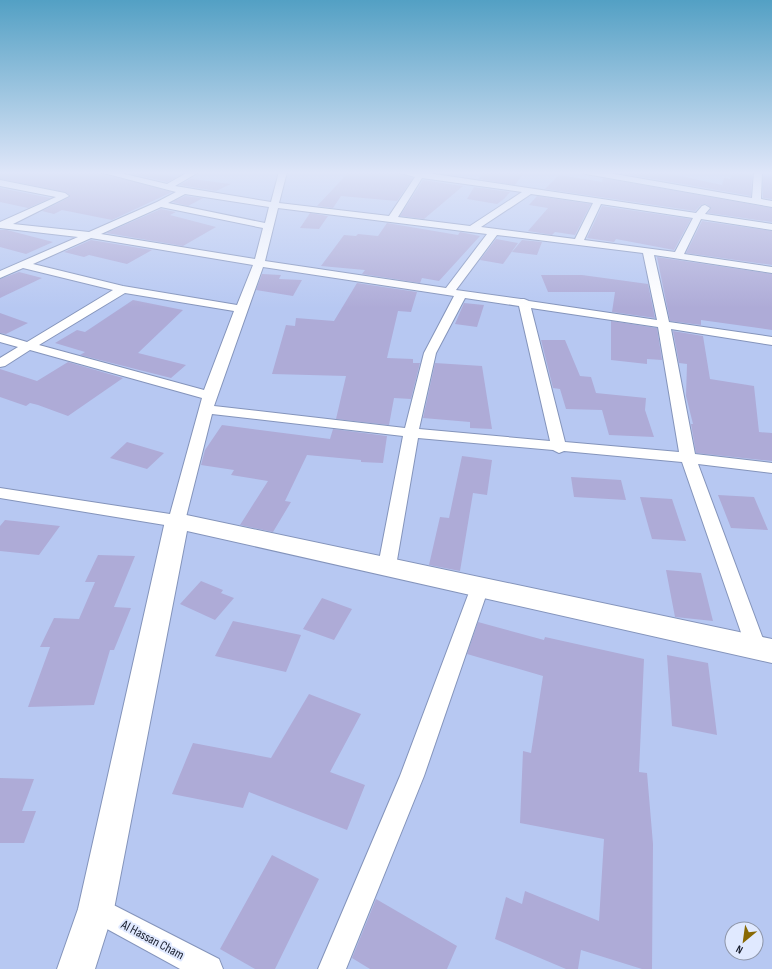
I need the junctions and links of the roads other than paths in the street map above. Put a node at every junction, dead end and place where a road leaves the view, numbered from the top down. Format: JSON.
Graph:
{"nodes":[{"id":1,"x":20,"y":217,"type":"edge"},
{"id":2,"x":130,"y":217,"type":"edge"},
{"id":3,"x":225,"y":217,"type":"edge"},
{"id":4,"x":271,"y":217,"type":"edge"},
{"id":5,"x":377,"y":217,"type":"edge"},
{"id":6,"x":490,"y":217,"type":"edge"},
{"id":7,"x":590,"y":217,"type":"edge"},
{"id":8,"x":698,"y":217,"type":"edge"},
{"id":9,"x":713,"y":217,"type":"edge"},
{"id":10,"x":392,"y":219,"type":"joint"},
{"id":11,"x":1,"y":226,"type":"edge"},
{"id":12,"x":268,"y":226,"type":"junction"},
{"id":13,"x":772,"y":227,"type":"edge"},
{"id":14,"x":472,"y":229,"type":"junction"},
{"id":15,"x":494,"y":232,"type":"junction"},
{"id":16,"x":90,"y":235,"type":"junction"},
{"id":17,"x":578,"y":242,"type":"junction"},
{"id":18,"x":648,"y":251,"type":"junction"},
{"id":19,"x":678,"y":256,"type":"junction"},
{"id":20,"x":259,"y":263,"type":"junction"},
{"id":21,"x":22,"y":265,"type":"junction"},
{"id":22,"x":772,"y":270,"type":"edge"},
{"id":23,"x":1,"y":275,"type":"edge"},
{"id":24,"x":124,"y":289,"type":"junction"},
{"id":25,"x":455,"y":293,"type":"junction"},
{"id":26,"x":524,"y":302,"type":"junction"},
{"id":27,"x":240,"y":309,"type":"junction"},
{"id":28,"x":664,"y":326,"type":"junction"},
{"id":29,"x":0,"y":338,"type":"edge"},
{"id":30,"x":772,"y":341,"type":"edge"},
{"id":31,"x":28,"y":345,"type":"junction"},
{"id":32,"x":0,"y":363,"type":"edge"},
{"id":33,"x":208,"y":402,"type":"junction"},
{"id":34,"x":411,"y":433,"type":"junction"},
{"id":35,"x":559,"y":448,"type":"junction"},
{"id":36,"x":688,"y":458,"type":"junction"},
{"id":37,"x":772,"y":468,"type":"edge"},
{"id":38,"x":0,"y":492,"type":"edge"},
{"id":39,"x":177,"y":521,"type":"junction"},
{"id":40,"x":387,"y":566,"type":"junction"},
{"id":41,"x":480,"y":586,"type":"junction"},
{"id":42,"x":764,"y":649,"type":"edge"},
{"id":43,"x":96,"y":909,"type":"junction"},
{"id":44,"x":76,"y":969,"type":"edge"},
{"id":45,"x":209,"y":969,"type":"edge"},
{"id":46,"x":332,"y":969,"type":"edge"}],
"edges":[{"from":1,"to":11,"type":"street"},
{"from":2,"to":16,"type":"street"},
{"from":3,"to":12,"type":"street"},
{"from":4,"to":12,"type":"street"},
{"from":5,"to":10,"type":"street"},
{"from":6,"to":14,"type":"street"},
{"from":7,"to":17,"type":"street"},
{"from":8,"to":19,"type":"street"},
{"from":9,"to":13,"type":"street"},
{"from":10,"to":14,"type":"street"},
{"from":11,"to":16,"type":"street"},
{"from":12,"to":20,"type":"street"},
{"from":14,"to":15,"type":"street"},
{"from":15,"to":17,"type":"street"},
{"from":15,"to":25,"type":"street"},
{"from":16,"to":20,"type":"street"},
{"from":16,"to":21,"type":"street"},
{"from":17,"to":18,"type":"street"},
{"from":18,"to":19,"type":"street"},
{"from":18,"to":28,"type":"street"},
{"from":19,"to":22,"type":"street"},
{"from":20,"to":25,"type":"street"},
{"from":20,"to":27,"type":"street"},
{"from":21,"to":23,"type":"street"},
{"from":21,"to":24,"type":"street"},
{"from":24,"to":27,"type":"street"},
{"from":24,"to":31,"type":"street"},
{"from":25,"to":26,"type":"street"},
{"from":25,"to":34,"type":"street"},
{"from":26,"to":28,"type":"street"},
{"from":26,"to":35,"type":"street"},
{"from":27,"to":33,"type":"street"},
{"from":28,"to":30,"type":"street"},
{"from":28,"to":36,"type":"street"},
{"from":29,"to":31,"type":"street"},
{"from":31,"to":32,"type":"street"},
{"from":31,"to":33,"type":"street"},
{"from":33,"to":34,"type":"street"},
{"from":33,"to":39,"type":"street"},
{"from":34,"to":35,"type":"street"},
{"from":34,"to":40,"type":"street"},
{"from":35,"to":36,"type":"street"},
{"from":36,"to":37,"type":"street"},
{"from":36,"to":42,"type":"street"},
{"from":38,"to":39,"type":"street"},
{"from":39,"to":40,"type":"street"},
{"from":39,"to":43,"type":"street"},
{"from":40,"to":41,"type":"street"},
{"from":41,"to":42,"type":"street"},
{"from":41,"to":46,"type":"street"},
{"from":43,"to":44,"type":"street"},
{"from":43,"to":45,"type":"street","name":"Al Hassan Cham"}]}
